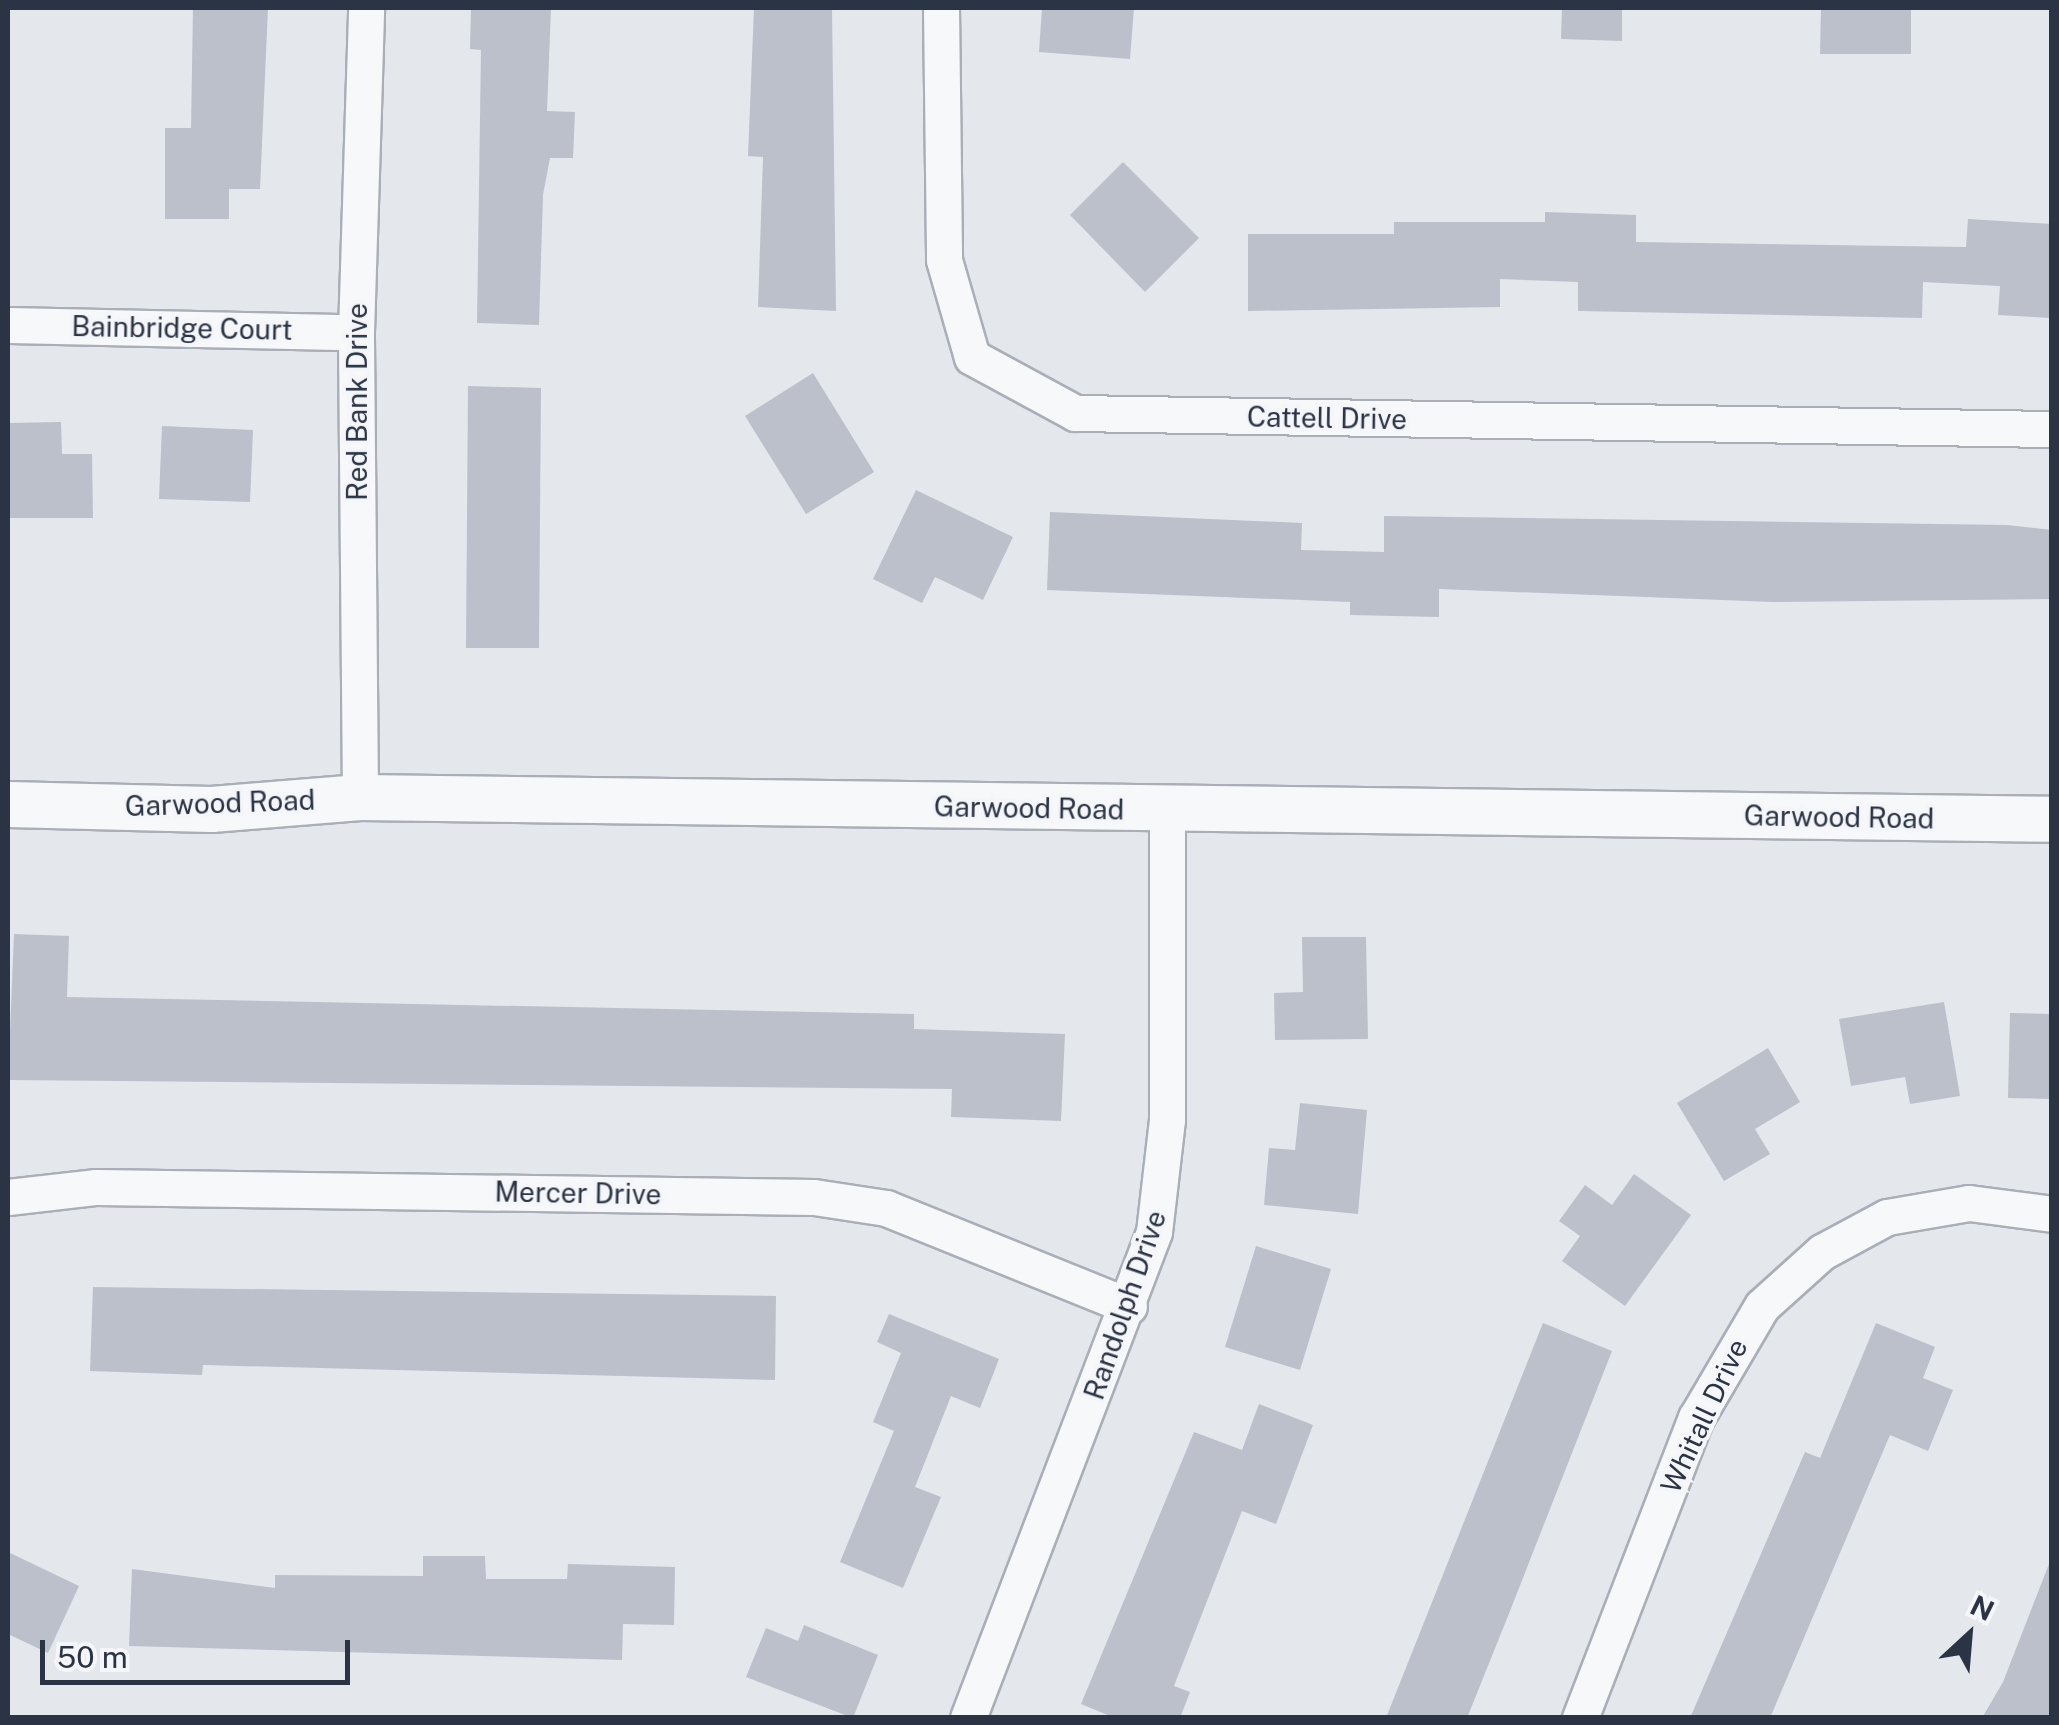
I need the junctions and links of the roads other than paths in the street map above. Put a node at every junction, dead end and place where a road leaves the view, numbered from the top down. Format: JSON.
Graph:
{"nodes":[{"id":1,"x":366,"y":8,"type":"edge"},
{"id":2,"x":941,"y":8,"type":"edge"},
{"id":3,"x":8,"y":325,"type":"edge"},
{"id":4,"x":356,"y":332,"type":"junction"},
{"id":5,"x":2052,"y":429,"type":"edge"},
{"id":6,"x":360,"y":797,"type":"junction"},
{"id":7,"x":8,"y":804,"type":"edge"},
{"id":8,"x":1168,"y":810,"type":"junction"},
{"id":9,"x":2052,"y":819,"type":"edge"},
{"id":10,"x":8,"y":1197,"type":"edge"},
{"id":11,"x":2052,"y":1214,"type":"edge"},
{"id":12,"x":1129,"y":1306,"type":"junction"},
{"id":13,"x":968,"y":1718,"type":"edge"},
{"id":14,"x":1580,"y":1718,"type":"edge"}],
"edges":[{"from":1,"to":4,"type":"street","name":"Red Bank Drive"},
{"from":2,"to":5,"type":"street","name":"Cattell Drive"},
{"from":3,"to":4,"type":"street","name":"Bainbridge Court"},
{"from":4,"to":6,"type":"street","name":"Red Bank Drive"},
{"from":6,"to":7,"type":"street","name":"Garwood Road"},
{"from":6,"to":8,"type":"street","name":"Garwood Road"},
{"from":8,"to":9,"type":"street","name":"Garwood Road"},
{"from":8,"to":12,"type":"street","name":"Randolph Drive"},
{"from":10,"to":12,"type":"street","name":"Mercer Drive"},
{"from":11,"to":14,"type":"street","name":"Whitall Drive"},
{"from":12,"to":13,"type":"street","name":"Randolph Drive"}]}
